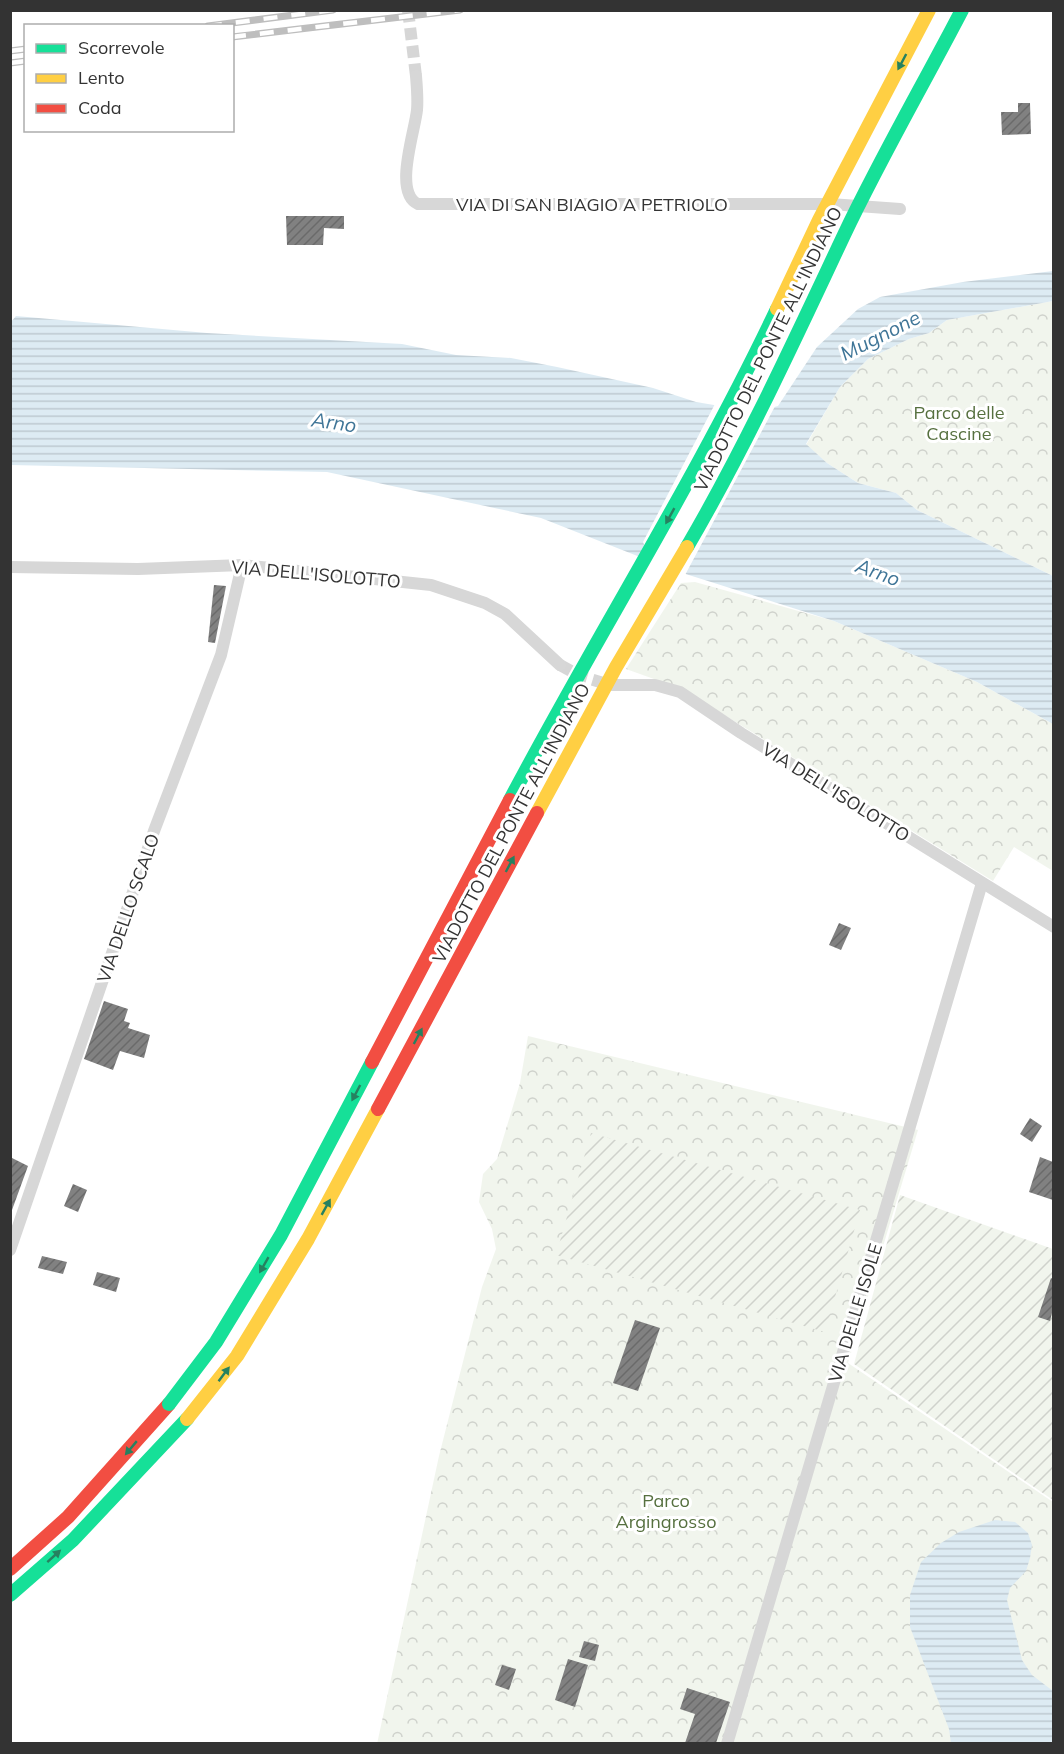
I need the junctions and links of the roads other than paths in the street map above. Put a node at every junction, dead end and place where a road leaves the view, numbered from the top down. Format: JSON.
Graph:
{"nodes":[{"id":1,"x":930,"y":10,"type":"edge"},
{"id":2,"x":962,"y":10,"type":"edge"},
{"id":3,"x":416,"y":76,"type":"tunnel mouth"},
{"id":4,"x":900,"y":209,"type":"dead end"},
{"id":5,"x":242,"y":565,"type":"junction"},
{"id":6,"x":10,"y":567,"type":"edge"},
{"id":7,"x":560,"y":665,"type":"tunnel mouth"},
{"id":8,"x":610,"y":685,"type":"tunnel mouth"},
{"id":9,"x":982,"y":883,"type":"junction"},
{"id":10,"x":1053,"y":927,"type":"edge"},
{"id":11,"x":10,"y":1250,"type":"edge"},
{"id":12,"x":10,"y":1569,"type":"edge"},
{"id":13,"x":10,"y":1595,"type":"edge"},
{"id":14,"x":728,"y":1743,"type":"edge"}],
"edges":[{"from":1,"to":12,"type":"highway","name":"VIADOTTO DEL PONTE ALL'INDIANO","one_way":true,"bridge":true},
{"from":13,"to":2,"type":"highway","name":"VIADOTTO DEL PONTE ALL'INDIANO","one_way":true,"bridge":true},
{"from":3,"to":4,"type":"street","name":"VIA DI SAN BIAGIO A PETRIOLO"},
{"from":5,"to":6,"type":"street","name":"VIA DELL'ISOLOTTO"},
{"from":5,"to":7,"type":"street","name":"VIA DELL'ISOLOTTO"},
{"from":5,"to":11,"type":"street","name":"VIA DELLO SCALO"},
{"from":8,"to":9,"type":"street","name":"VIA DELL'ISOLOTTO"},
{"from":9,"to":10,"type":"street","name":"VIA DELL'ISOLOTTO"},
{"from":9,"to":14,"type":"street","name":"VIA DELLE ISOLE"}]}
